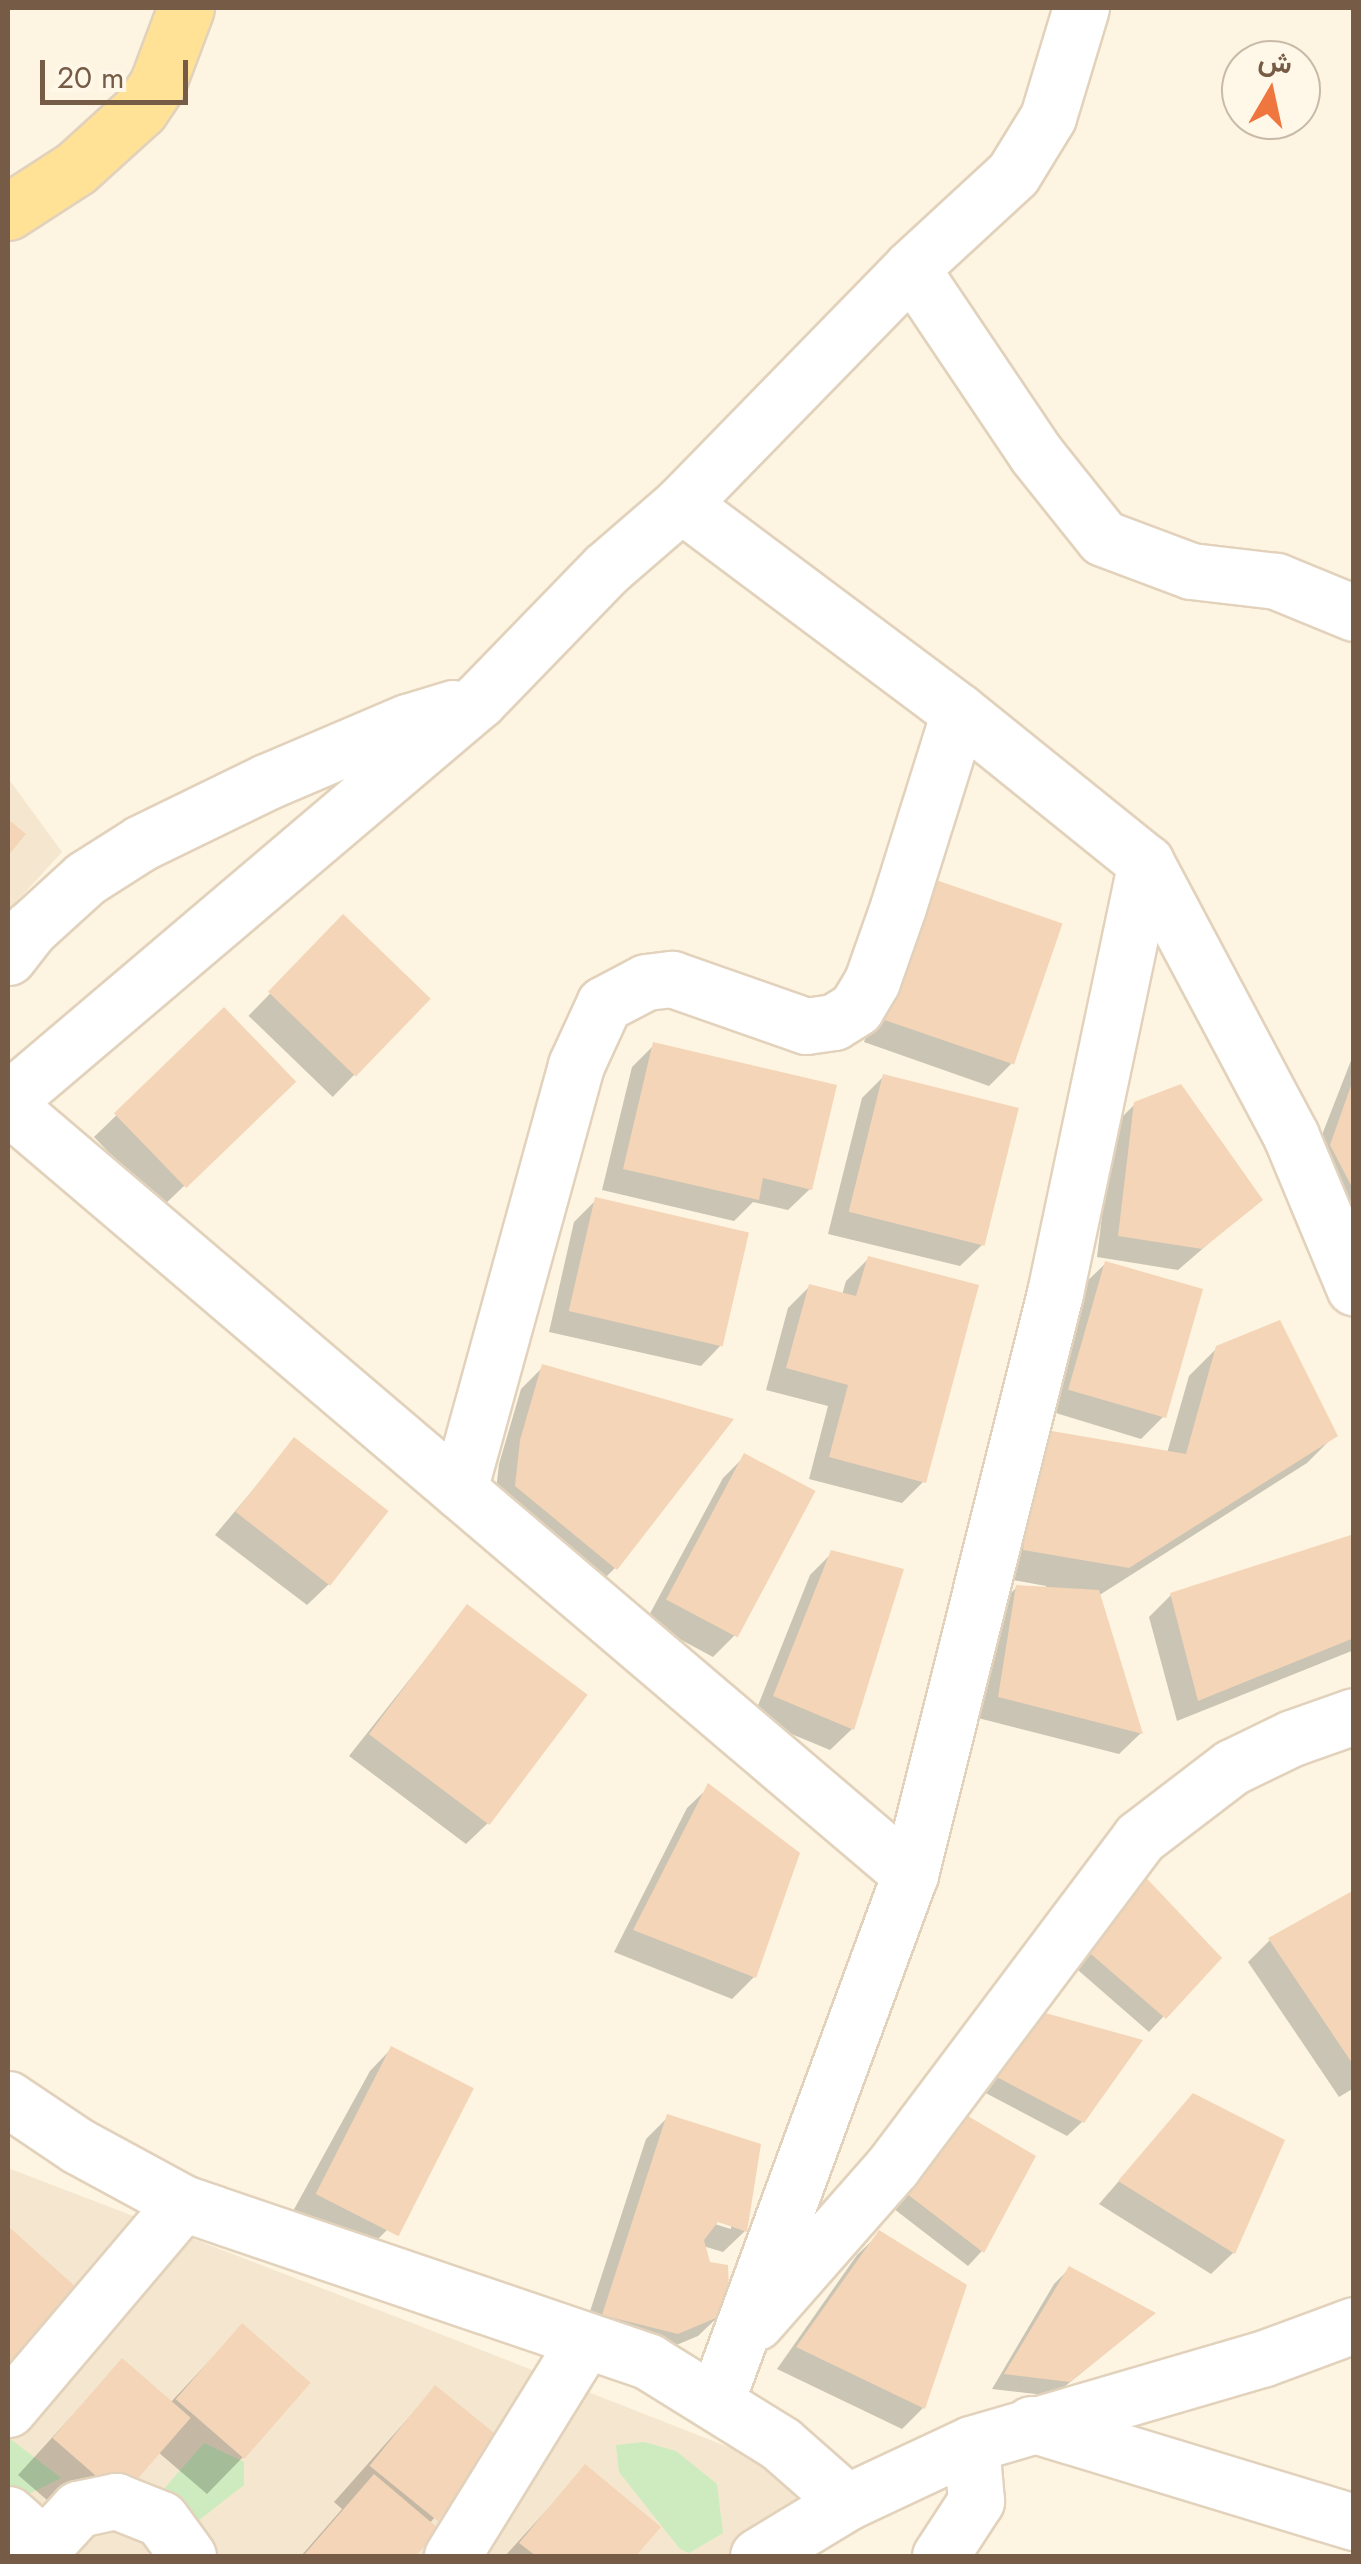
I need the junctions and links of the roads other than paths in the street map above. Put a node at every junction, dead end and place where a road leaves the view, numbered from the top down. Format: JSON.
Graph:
{"nodes":[{"id":1,"x":186,"y":8,"type":"edge"},
{"id":2,"x":1081,"y":8,"type":"edge"},
{"id":3,"x":8,"y":212,"type":"edge"},
{"id":4,"x":911,"y":268,"type":"junction"},
{"id":5,"x":681,"y":504,"type":"junction"},
{"id":6,"x":1354,"y":613,"type":"edge"},
{"id":7,"x":479,"y":700,"type":"junction"},
{"id":8,"x":959,"y":712,"type":"junction"},
{"id":9,"x":1146,"y":863,"type":"junction"},
{"id":10,"x":8,"y":957,"type":"edge"},
{"id":11,"x":8,"y":1103,"type":"edge"},
{"id":12,"x":1354,"y":1287,"type":"edge"},
{"id":13,"x":458,"y":1490,"type":"junction"},
{"id":14,"x":1354,"y":1716,"type":"edge"},
{"id":15,"x":910,"y":1874,"type":"junction"},
{"id":16,"x":8,"y":2099,"type":"edge"},
{"id":17,"x":183,"y":2203,"type":"junction"},
{"id":18,"x":1354,"y":2325,"type":"edge"},
{"id":19,"x":585,"y":2341,"type":"junction"},
{"id":20,"x":734,"y":2347,"type":"junction"},
{"id":21,"x":716,"y":2401,"type":"junction"},
{"id":22,"x":8,"y":2409,"type":"edge"},
{"id":23,"x":1031,"y":2424,"type":"junction"},
{"id":24,"x":971,"y":2444,"type":"junction"},
{"id":25,"x":846,"y":2502,"type":"junction"},
{"id":26,"x":1354,"y":2522,"type":"edge"},
{"id":27,"x":29,"y":2539,"type":"edge"},
{"id":28,"x":188,"y":2556,"type":"edge"},
{"id":29,"x":452,"y":2556,"type":"edge"},
{"id":30,"x":758,"y":2556,"type":"edge"},
{"id":31,"x":940,"y":2556,"type":"edge"}],
"edges":[{"from":1,"to":3,"type":"main road"},
{"from":2,"to":4,"type":"street"},
{"from":4,"to":5,"type":"street"},
{"from":4,"to":6,"type":"street"},
{"from":5,"to":7,"type":"street"},
{"from":5,"to":8,"type":"street"},
{"from":7,"to":10,"type":"street"},
{"from":7,"to":11,"type":"street"},
{"from":8,"to":9,"type":"street"},
{"from":8,"to":13,"type":"street"},
{"from":9,"to":12,"type":"street"},
{"from":9,"to":15,"type":"street"},
{"from":11,"to":13,"type":"street"},
{"from":13,"to":15,"type":"street"},
{"from":14,"to":20,"type":"street"},
{"from":15,"to":20,"type":"street"},
{"from":16,"to":17,"type":"street"},
{"from":17,"to":19,"type":"street"},
{"from":17,"to":22,"type":"street"},
{"from":18,"to":23,"type":"street"},
{"from":19,"to":21,"type":"street"},
{"from":19,"to":29,"type":"street"},
{"from":20,"to":21,"type":"street"},
{"from":21,"to":25,"type":"street"},
{"from":23,"to":24,"type":"street"},
{"from":23,"to":26,"type":"street"},
{"from":24,"to":25,"type":"street"},
{"from":24,"to":31,"type":"street"},
{"from":25,"to":30,"type":"street"},
{"from":27,"to":28,"type":"street"}]}
